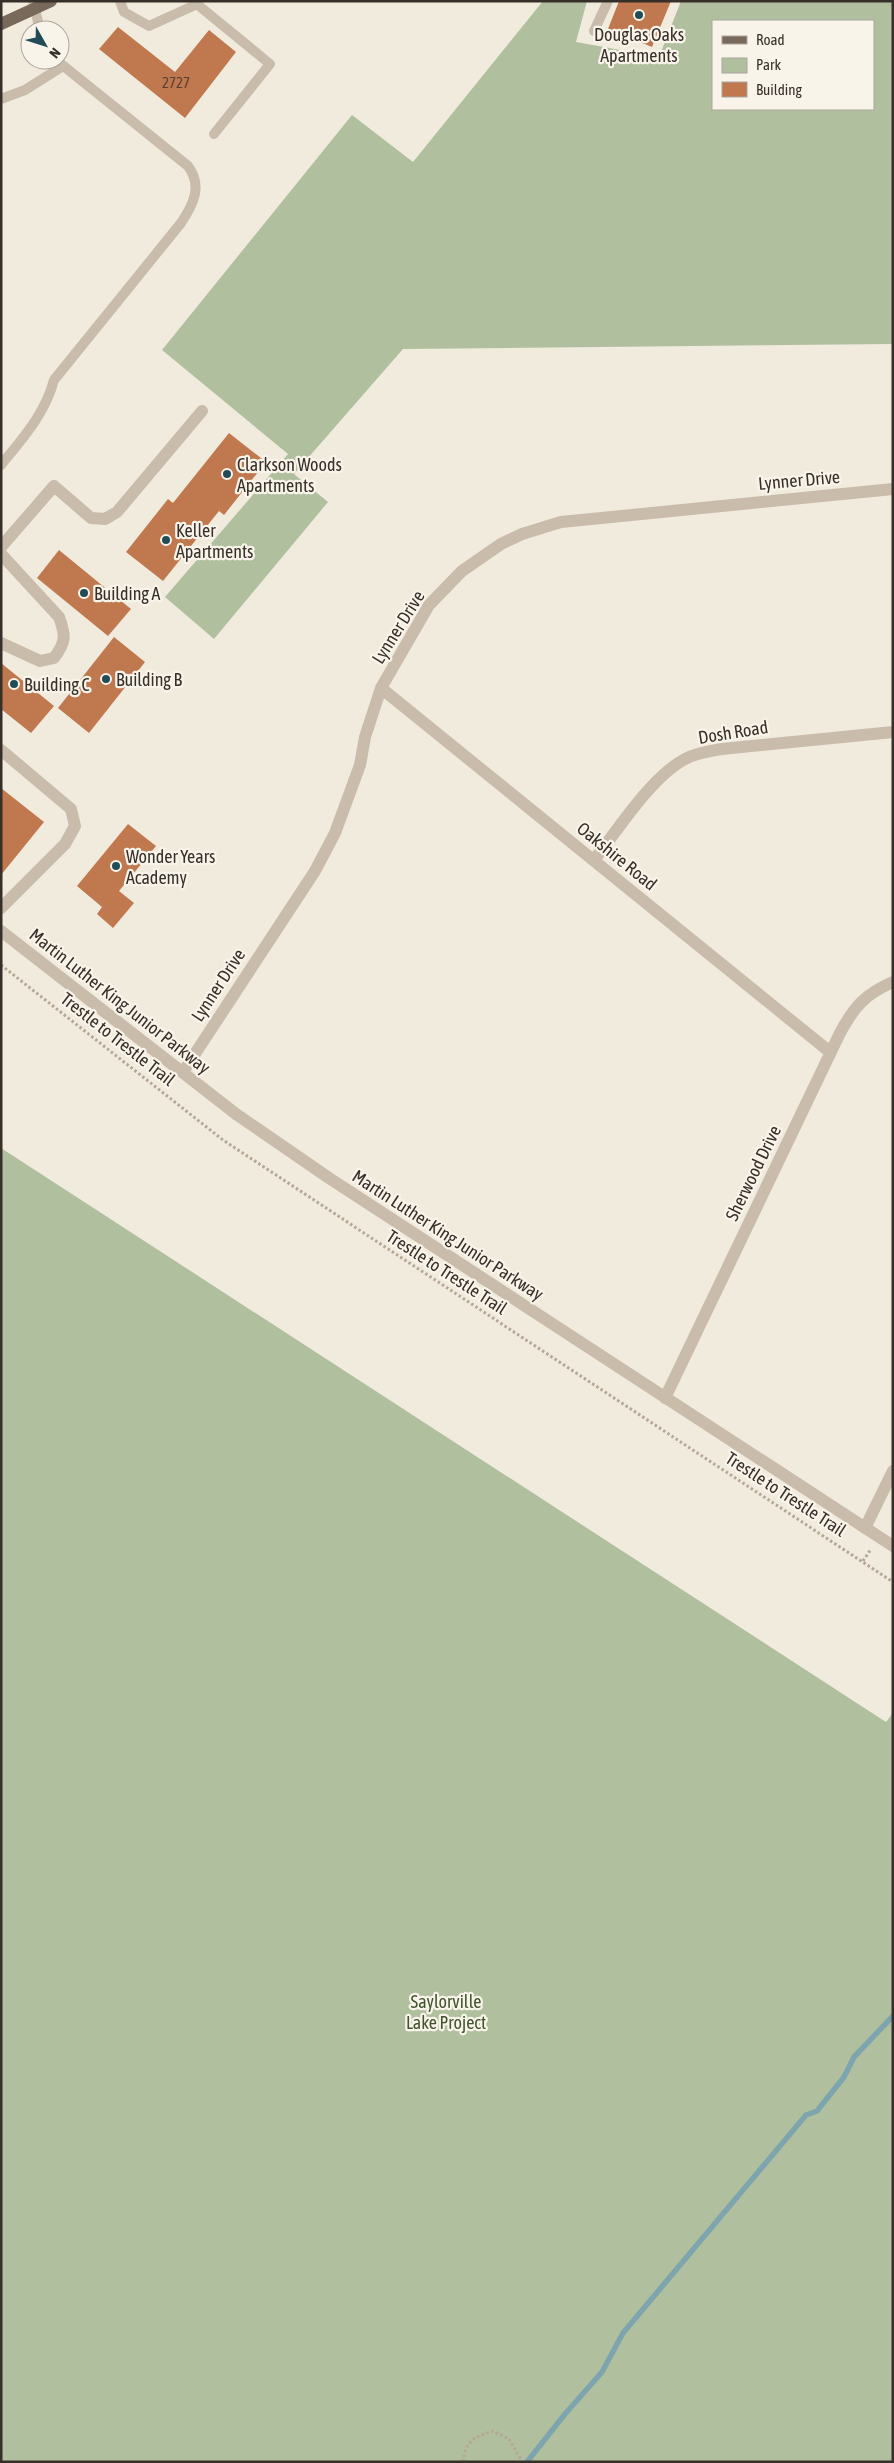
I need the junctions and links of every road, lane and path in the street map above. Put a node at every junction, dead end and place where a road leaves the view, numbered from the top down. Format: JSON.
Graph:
{"nodes":[{"id":1,"x":51,"y":1,"type":"edge"},
{"id":2,"x":120,"y":1,"type":"edge"},
{"id":3,"x":608,"y":1,"type":"edge"},
{"id":4,"x":194,"y":3,"type":"edge"},
{"id":5,"x":34,"y":4,"type":"edge"},
{"id":6,"x":38,"y":20,"type":"edge"},
{"id":7,"x":1,"y":24,"type":"edge"},
{"id":8,"x":594,"y":31,"type":"dead end"},
{"id":9,"x":51,"y":70,"type":"edge"},
{"id":10,"x":69,"y":70,"type":"edge"},
{"id":11,"x":1,"y":99,"type":"edge"},
{"id":12,"x":214,"y":134,"type":"dead end"},
{"id":13,"x":202,"y":411,"type":"dead end"},
{"id":14,"x":1,"y":465,"type":"edge"},
{"id":15,"x":893,"y":489,"type":"edge"},
{"id":16,"x":1,"y":548,"type":"edge"},
{"id":17,"x":1,"y":554,"type":"edge"},
{"id":18,"x":1,"y":643,"type":"edge"},
{"id":19,"x":381,"y":688,"type":"junction"},
{"id":20,"x":893,"y":732,"type":"edge"},
{"id":21,"x":1,"y":750,"type":"edge"},
{"id":22,"x":594,"y":860,"type":"junction"},
{"id":23,"x":1,"y":908,"type":"edge"},
{"id":24,"x":1,"y":931,"type":"edge"},
{"id":25,"x":1,"y":965,"type":"edge"},
{"id":26,"x":893,"y":982,"type":"edge"},
{"id":27,"x":830,"y":1052,"type":"junction"},
{"id":28,"x":183,"y":1072,"type":"junction"},
{"id":29,"x":665,"y":1398,"type":"junction"},
{"id":30,"x":893,"y":1471,"type":"edge"},
{"id":31,"x":865,"y":1528,"type":"junction"},
{"id":32,"x":873,"y":1546,"type":"dead end"},
{"id":33,"x":893,"y":1546,"type":"edge"},
{"id":34,"x":863,"y":1561,"type":"junction"},
{"id":35,"x":893,"y":1582,"type":"edge"},
{"id":36,"x":463,"y":2462,"type":"edge"},
{"id":37,"x":522,"y":2462,"type":"edge"}],
"edges":[{"from":1,"to":5,"type":"main road"},
{"from":2,"to":4,"type":"lane"},
{"from":3,"to":8,"type":"lane"},
{"from":4,"to":12,"type":"lane"},
{"from":5,"to":6,"type":"lane"},
{"from":5,"to":7,"type":"main road"},
{"from":9,"to":11,"type":"lane"},
{"from":10,"to":14,"type":"lane"},
{"from":13,"to":16,"type":"street"},
{"from":15,"to":19,"type":"street","name":"Lynner Drive"},
{"from":17,"to":18,"type":"street"},
{"from":19,"to":22,"type":"street","name":"Oakshire Road"},
{"from":19,"to":28,"type":"street","name":"Lynner Drive"},
{"from":20,"to":22,"type":"street","name":"Dosh Road"},
{"from":21,"to":23,"type":"street"},
{"from":22,"to":27,"type":"street","name":"Oakshire Road"},
{"from":24,"to":28,"type":"street","name":"Martin Luther King Junior Parkway"},
{"from":25,"to":34,"type":"path","name":"Trestle to Trestle Trail"},
{"from":26,"to":27,"type":"street","name":"Sherwood Drive"},
{"from":27,"to":29,"type":"street","name":"Sherwood Drive"},
{"from":28,"to":29,"type":"street","name":"Martin Luther King Junior Parkway"},
{"from":29,"to":31,"type":"street","name":"Martin Luther King Junior Parkway"},
{"from":30,"to":31,"type":"street"},
{"from":31,"to":33,"type":"street","name":"Martin Luther King Junior Parkway"},
{"from":32,"to":34,"type":"path"},
{"from":34,"to":35,"type":"path","name":"Trestle to Trestle Trail"},
{"from":36,"to":37,"type":"path"}]}
